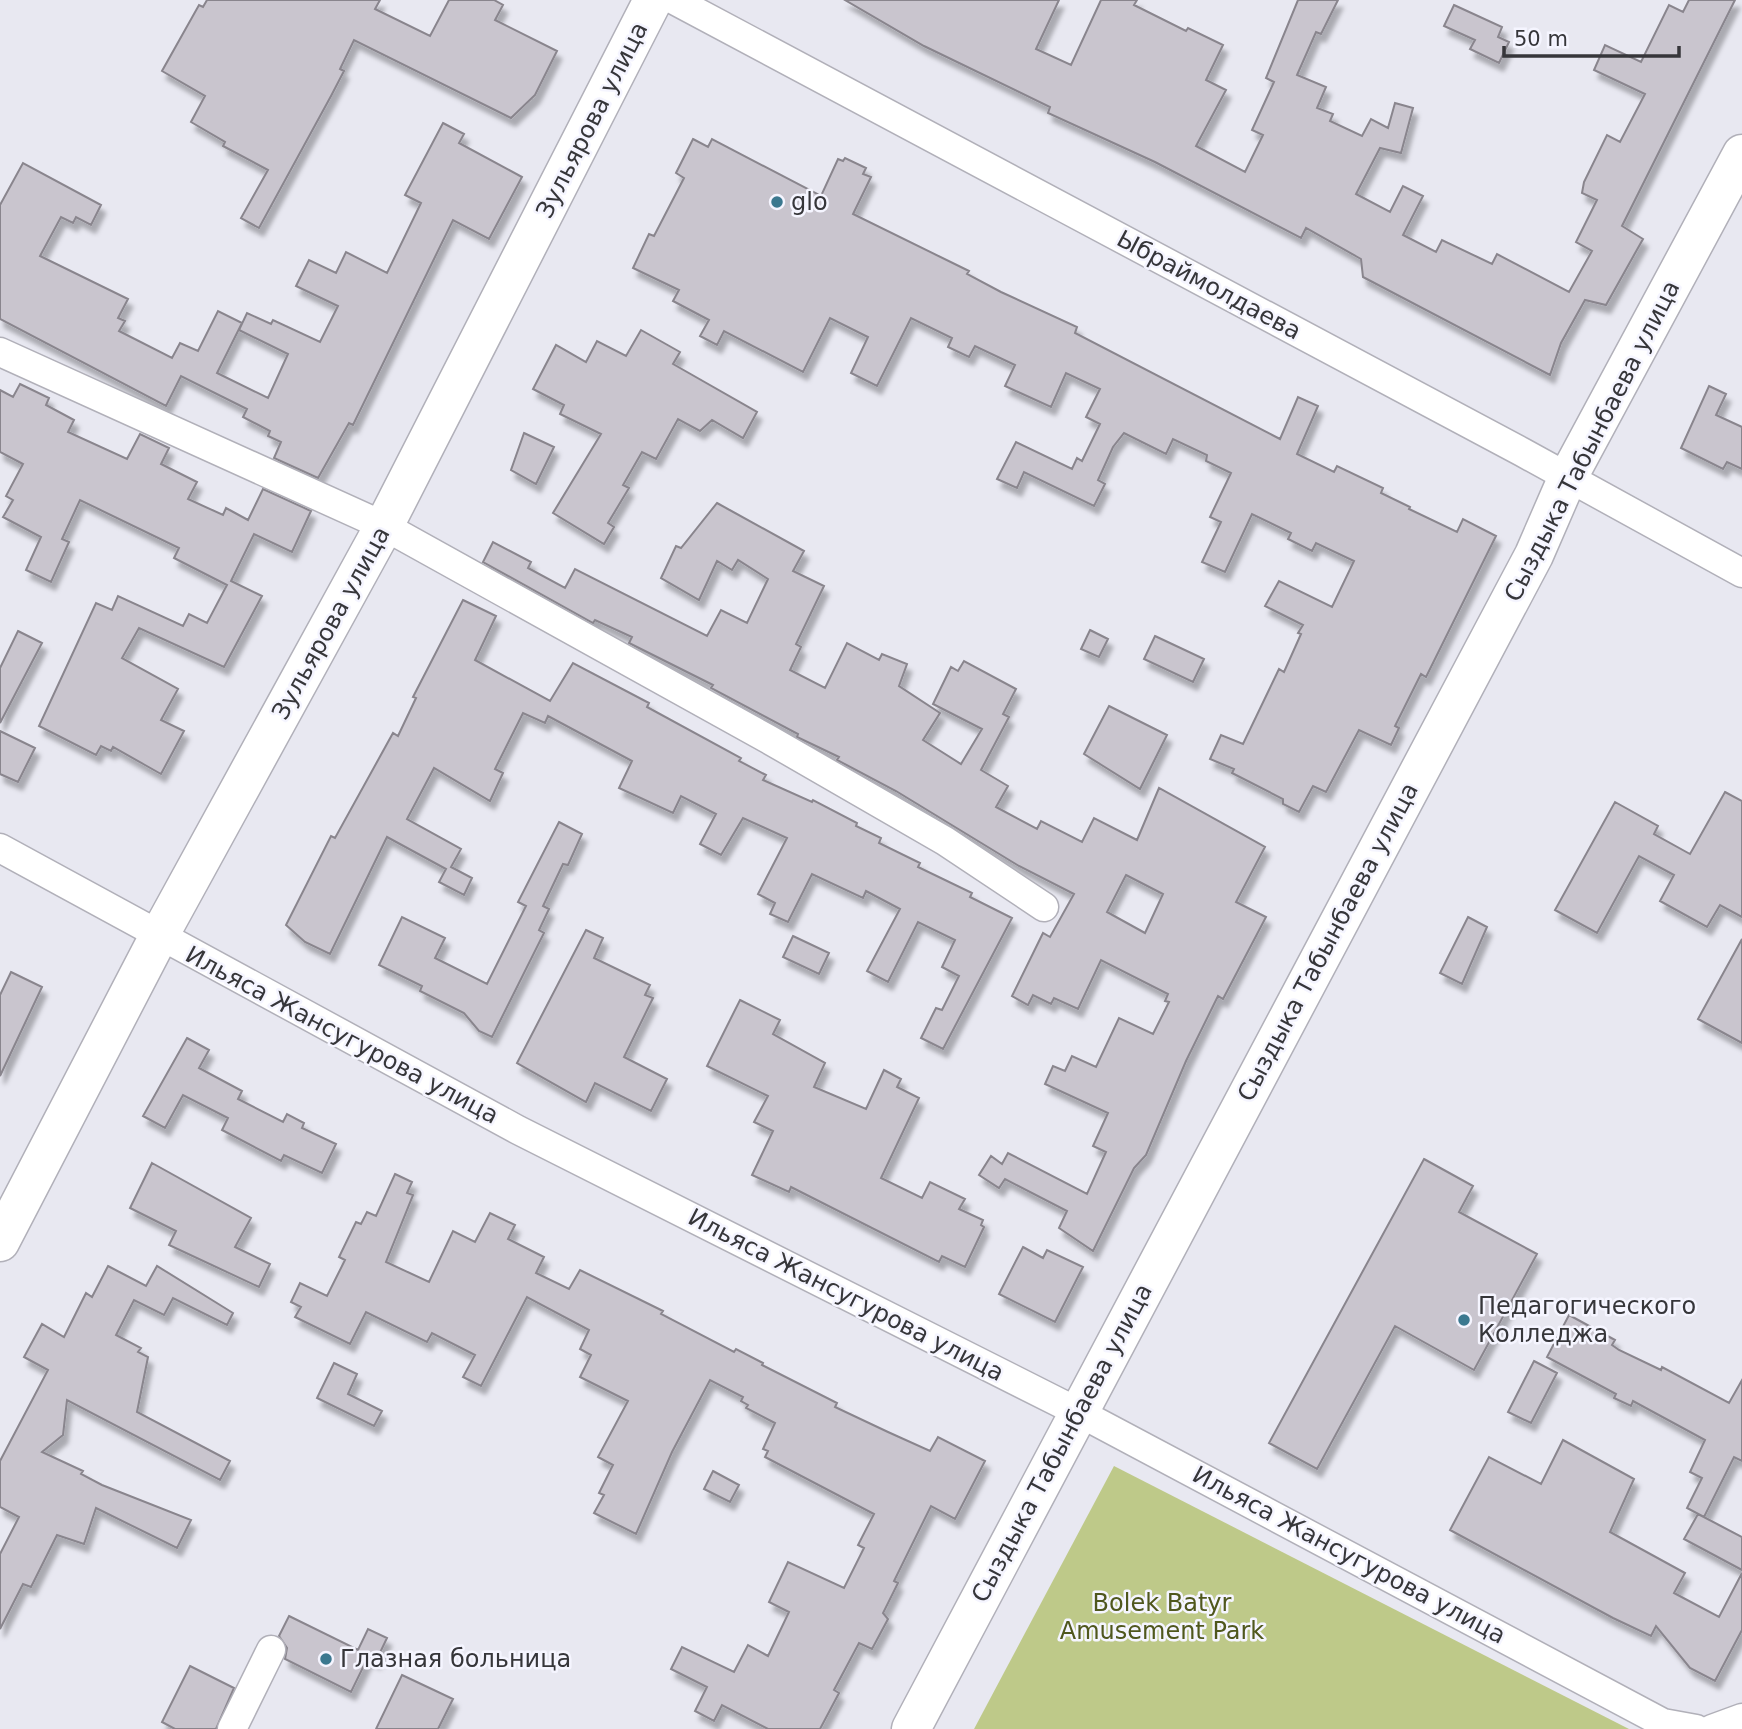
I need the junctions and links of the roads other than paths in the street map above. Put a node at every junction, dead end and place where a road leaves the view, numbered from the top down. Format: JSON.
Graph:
{"nodes":[{"id":1,"x":653,"y":0,"type":"edge"},
{"id":2,"x":674,"y":0,"type":"edge"},
{"id":3,"x":1742,"y":154,"type":"edge"},
{"id":4,"x":0,"y":352,"type":"edge"},
{"id":5,"x":1567,"y":479,"type":"junction"},
{"id":6,"x":384,"y":526,"type":"junction"},
{"id":7,"x":1742,"y":573,"type":"edge"},
{"id":8,"x":0,"y":849,"type":"edge"},
{"id":9,"x":1044,"y":907,"type":"dead end"},
{"id":10,"x":159,"y":936,"type":"junction"},
{"id":11,"x":0,"y":1242,"type":"edge"},
{"id":12,"x":1078,"y":1412,"type":"junction"},
{"id":13,"x":271,"y":1650,"type":"dead end"},
{"id":14,"x":1742,"y":1718,"type":"edge"},
{"id":15,"x":232,"y":1729,"type":"edge"},
{"id":16,"x":911,"y":1729,"type":"edge"},
{"id":17,"x":1696,"y":1729,"type":"edge"},
{"id":18,"x":1712,"y":1729,"type":"edge"}],
"edges":[{"from":1,"to":6,"type":"street","name":"Зульярова улица"},
{"from":2,"to":5,"type":"street","name":"Ыбраймолдаева"},
{"from":3,"to":5,"type":"street","name":"Сыздыка Табынбаева улица"},
{"from":4,"to":6,"type":"street"},
{"from":5,"to":7,"type":"street","name":"Ыбраймолдаева"},
{"from":5,"to":12,"type":"street","name":"Сыздыка Табынбаева улица"},
{"from":6,"to":9,"type":"street"},
{"from":6,"to":10,"type":"street","name":"Зульярова улица"},
{"from":8,"to":10,"type":"street","name":"Ильяса Жансугурова улица"},
{"from":10,"to":11,"type":"street","name":"Зульярова улица"},
{"from":10,"to":12,"type":"street","name":"Ильяса Жансугурова улица"},
{"from":12,"to":16,"type":"street","name":"Сыздыка Табынбаева улица"},
{"from":12,"to":17,"type":"street","name":"Ильяса Жансугурова улица"},
{"from":13,"to":15,"type":"street"},
{"from":14,"to":18,"type":"street"}]}
